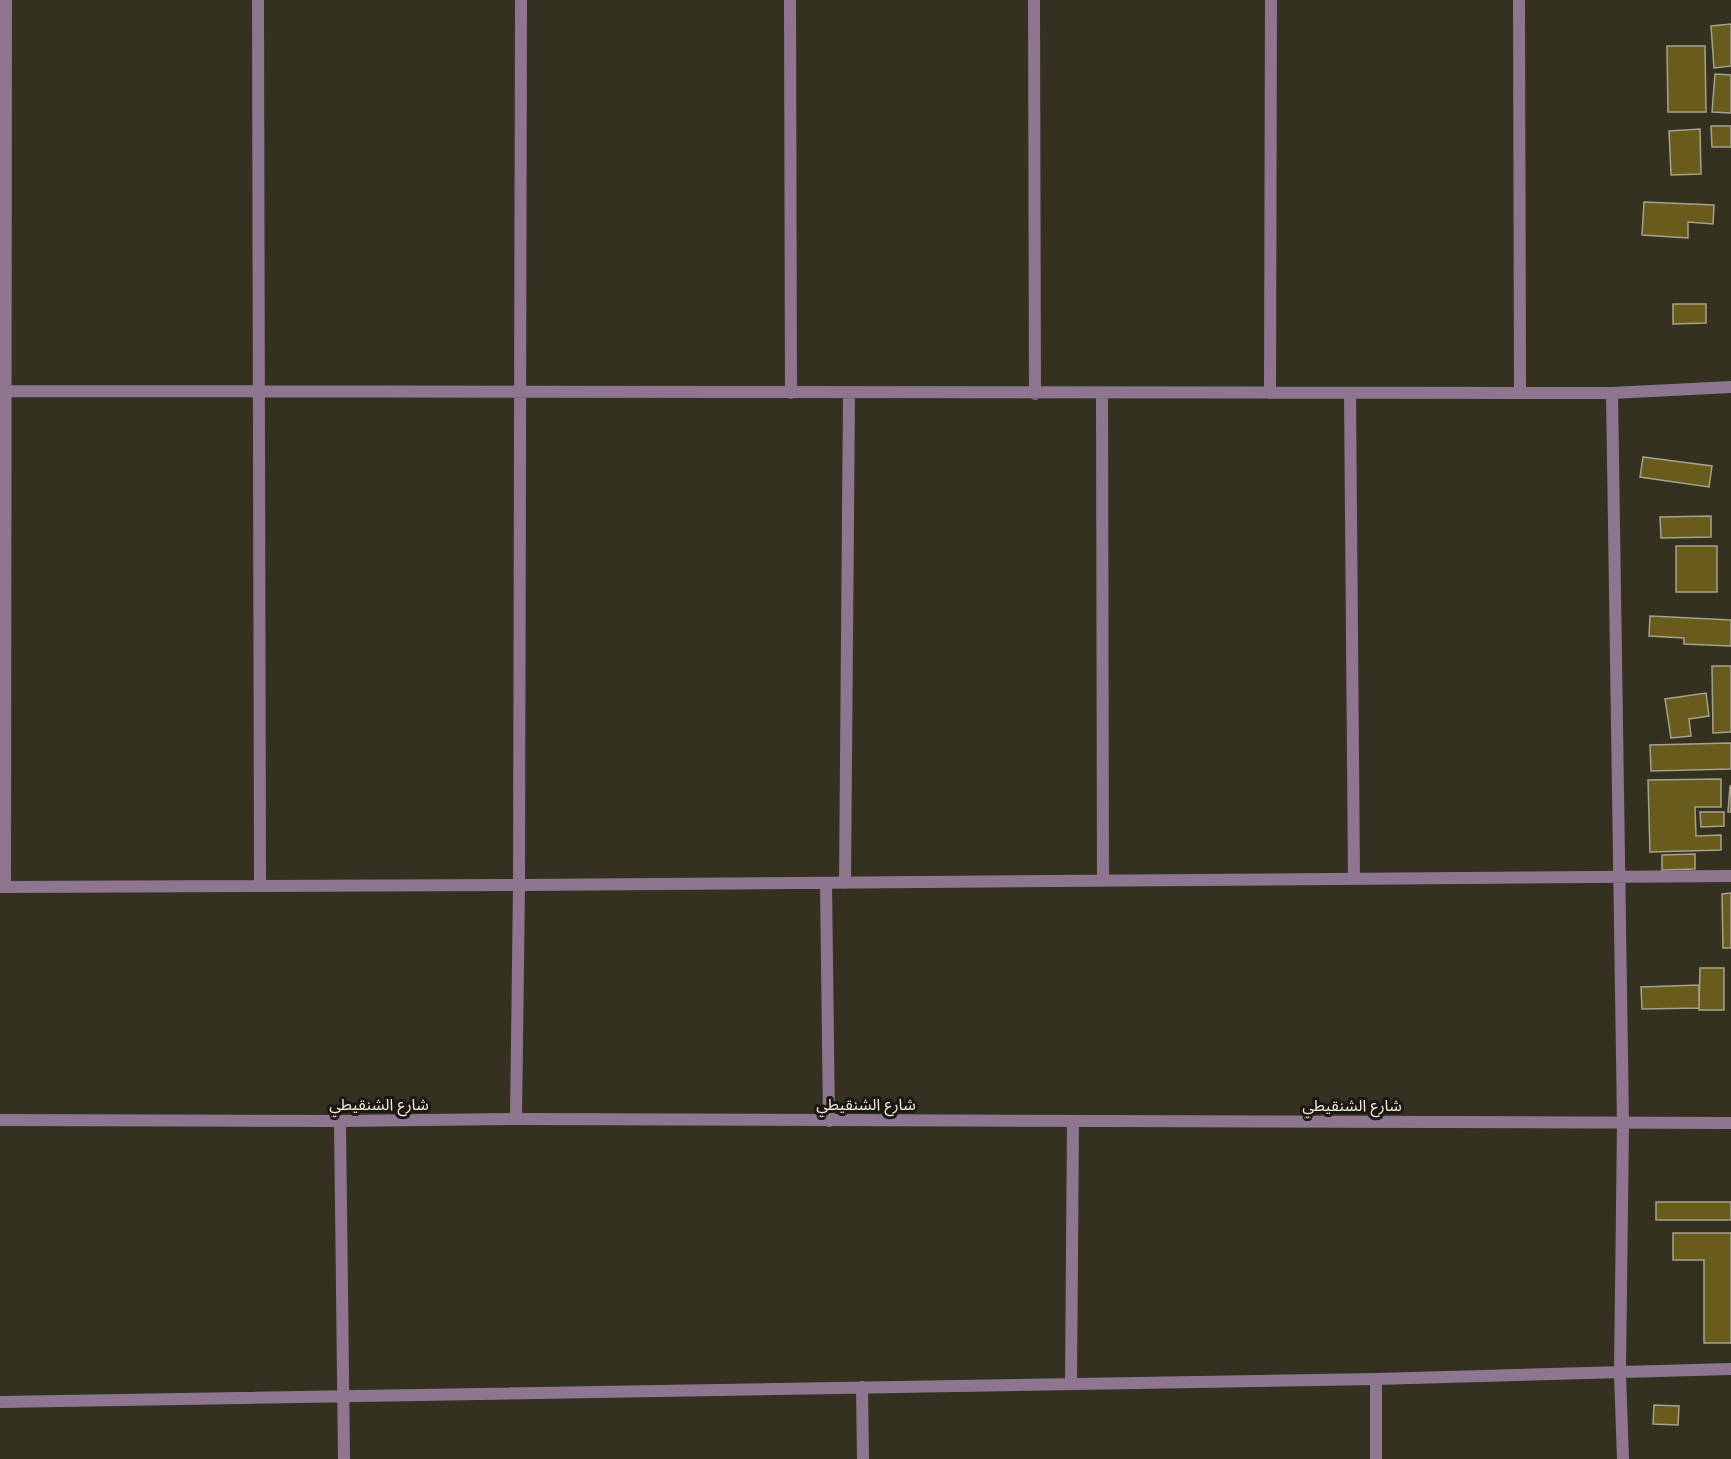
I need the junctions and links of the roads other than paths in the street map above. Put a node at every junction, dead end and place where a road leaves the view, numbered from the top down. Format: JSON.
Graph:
{"nodes":[{"id":1,"x":6,"y":0,"type":"edge"},
{"id":2,"x":258,"y":0,"type":"edge"},
{"id":3,"x":521,"y":0,"type":"edge"},
{"id":4,"x":790,"y":0,"type":"edge"},
{"id":5,"x":1034,"y":0,"type":"edge"},
{"id":6,"x":1271,"y":0,"type":"edge"},
{"id":7,"x":1519,"y":0,"type":"edge"},
{"id":8,"x":3,"y":240,"type":"edge"},
{"id":9,"x":1731,"y":387,"type":"edge"},
{"id":10,"x":5,"y":391,"type":"junction"},
{"id":11,"x":258,"y":392,"type":"junction"},
{"id":12,"x":520,"y":392,"type":"junction"},
{"id":13,"x":791,"y":393,"type":"junction"},
{"id":14,"x":849,"y":393,"type":"junction"},
{"id":15,"x":1102,"y":393,"type":"junction"},
{"id":16,"x":1270,"y":393,"type":"junction"},
{"id":17,"x":1350,"y":393,"type":"junction"},
{"id":18,"x":1520,"y":393,"type":"junction"},
{"id":19,"x":1612,"y":393,"type":"junction"},
{"id":20,"x":1035,"y":394,"type":"junction"},
{"id":21,"x":1731,"y":876,"type":"edge"},
{"id":22,"x":1620,"y":877,"type":"junction"},
{"id":23,"x":1354,"y":879,"type":"junction"},
{"id":24,"x":1103,"y":881,"type":"junction"},
{"id":25,"x":826,"y":883,"type":"junction"},
{"id":26,"x":845,"y":883,"type":"junction"},
{"id":27,"x":519,"y":885,"type":"junction"},
{"id":28,"x":260,"y":886,"type":"junction"},
{"id":29,"x":3,"y":887,"type":"edge"},
{"id":30,"x":516,"y":1119,"type":"junction"},
{"id":31,"x":0,"y":1120,"type":"edge"},
{"id":32,"x":340,"y":1121,"type":"junction"},
{"id":33,"x":829,"y":1121,"type":"junction"},
{"id":34,"x":1073,"y":1121,"type":"junction"},
{"id":35,"x":1623,"y":1122,"type":"junction"},
{"id":36,"x":1731,"y":1123,"type":"edge"},
{"id":37,"x":1731,"y":1369,"type":"edge"},
{"id":38,"x":1620,"y":1373,"type":"junction"},
{"id":39,"x":1376,"y":1379,"type":"junction"},
{"id":40,"x":1071,"y":1384,"type":"junction"},
{"id":41,"x":862,"y":1388,"type":"junction"},
{"id":42,"x":343,"y":1396,"type":"junction"},
{"id":43,"x":0,"y":1402,"type":"edge"},
{"id":44,"x":344,"y":1459,"type":"edge"},
{"id":45,"x":863,"y":1459,"type":"edge"},
{"id":46,"x":1376,"y":1459,"type":"edge"},
{"id":47,"x":1623,"y":1459,"type":"edge"}],
"edges":[{"from":1,"to":8,"type":"street"},
{"from":2,"to":11,"type":"street"},
{"from":3,"to":12,"type":"street"},
{"from":4,"to":13,"type":"street"},
{"from":5,"to":20,"type":"street"},
{"from":6,"to":16,"type":"street"},
{"from":7,"to":18,"type":"street"},
{"from":8,"to":10,"type":"street"},
{"from":9,"to":19,"type":"street"},
{"from":10,"to":11,"type":"street"},
{"from":10,"to":29,"type":"street"},
{"from":11,"to":12,"type":"street"},
{"from":11,"to":28,"type":"street"},
{"from":12,"to":13,"type":"street"},
{"from":12,"to":27,"type":"street"},
{"from":13,"to":14,"type":"street"},
{"from":14,"to":20,"type":"street"},
{"from":14,"to":26,"type":"street"},
{"from":15,"to":16,"type":"street"},
{"from":15,"to":20,"type":"street"},
{"from":15,"to":24,"type":"street"},
{"from":16,"to":17,"type":"street"},
{"from":17,"to":18,"type":"street"},
{"from":17,"to":23,"type":"street"},
{"from":18,"to":19,"type":"street"},
{"from":19,"to":22,"type":"street"},
{"from":21,"to":22,"type":"street"},
{"from":22,"to":23,"type":"street"},
{"from":22,"to":35,"type":"street"},
{"from":23,"to":24,"type":"street"},
{"from":24,"to":26,"type":"street"},
{"from":25,"to":26,"type":"street"},
{"from":25,"to":27,"type":"street"},
{"from":25,"to":33,"type":"street"},
{"from":27,"to":28,"type":"street"},
{"from":27,"to":30,"type":"street"},
{"from":28,"to":29,"type":"street"},
{"from":30,"to":32,"type":"street","name":"شارع الشنقيطي"},
{"from":30,"to":33,"type":"street","name":"شارع الشنقيطي"},
{"from":31,"to":32,"type":"street","name":"شارع الشنقيطي"},
{"from":32,"to":42,"type":"street"},
{"from":33,"to":34,"type":"street","name":"شارع الشنقيطي"},
{"from":34,"to":35,"type":"street","name":"شارع الشنقيطي"},
{"from":34,"to":40,"type":"street"},
{"from":35,"to":36,"type":"street","name":"شارع الشنقيطي"},
{"from":35,"to":38,"type":"street"},
{"from":37,"to":38,"type":"street"},
{"from":38,"to":39,"type":"street"},
{"from":38,"to":47,"type":"street"},
{"from":39,"to":40,"type":"street"},
{"from":39,"to":46,"type":"street"},
{"from":40,"to":41,"type":"street"},
{"from":41,"to":42,"type":"street"},
{"from":41,"to":45,"type":"street"},
{"from":42,"to":43,"type":"street"},
{"from":42,"to":44,"type":"street"}]}
